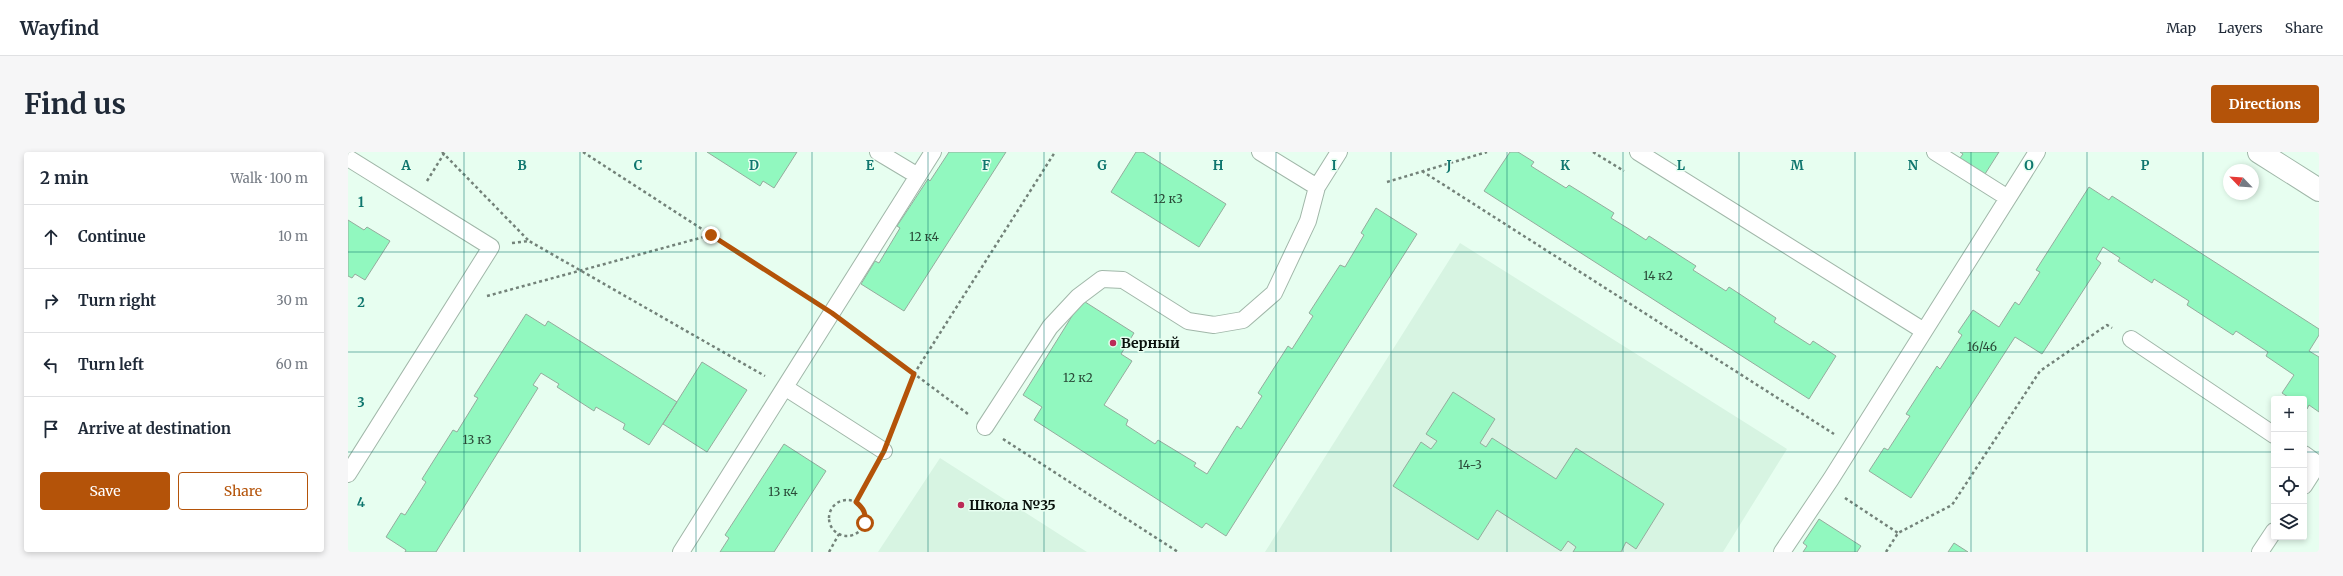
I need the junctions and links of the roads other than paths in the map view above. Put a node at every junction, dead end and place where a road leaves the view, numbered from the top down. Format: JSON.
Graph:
{"nodes":[{"id":1,"x":878,"y":152,"type":"edge"},
{"id":2,"x":933,"y":152,"type":"edge"},
{"id":3,"x":1260,"y":152,"type":"edge"},
{"id":4,"x":1339,"y":152,"type":"edge"},
{"id":5,"x":1638,"y":152,"type":"edge"},
{"id":6,"x":1935,"y":152,"type":"edge"},
{"id":7,"x":2037,"y":152,"type":"edge"},
{"id":8,"x":2259,"y":152,"type":"edge"},
{"id":9,"x":348,"y":158,"type":"edge"},
{"id":10,"x":918,"y":176,"type":"junction"},
{"id":11,"x":1317,"y":187,"type":"junction"},
{"id":12,"x":2319,"y":190,"type":"edge"},
{"id":13,"x":2008,"y":198,"type":"junction"},
{"id":14,"x":1924,"y":331,"type":"junction"},
{"id":15,"x":2131,"y":340,"type":"road end"},
{"id":16,"x":786,"y":388,"type":"junction"},
{"id":17,"x":985,"y":427,"type":"road end"},
{"id":18,"x":2271,"y":433,"type":"edge"},
{"id":19,"x":884,"y":451,"type":"road end"},
{"id":20,"x":2307,"y":456,"type":"edge"},
{"id":21,"x":348,"y":474,"type":"edge"},
{"id":22,"x":2307,"y":481,"type":"edge"},
{"id":23,"x":2271,"y":536,"type":"edge"},
{"id":24,"x":682,"y":552,"type":"edge"},
{"id":25,"x":1782,"y":552,"type":"edge"},
{"id":26,"x":2260,"y":552,"type":"edge"}],
"edges":[{"from":1,"to":10,"type":"lane"},
{"from":2,"to":10,"type":"lane"},
{"from":3,"to":11,"type":"lane"},
{"from":4,"to":11,"type":"lane"},
{"from":5,"to":14,"type":"lane"},
{"from":6,"to":13,"type":"lane"},
{"from":7,"to":13,"type":"lane"},
{"from":8,"to":12,"type":"main road"},
{"from":9,"to":21,"type":"lane"},
{"from":10,"to":16,"type":"lane"},
{"from":11,"to":17,"type":"lane"},
{"from":13,"to":14,"type":"lane"},
{"from":14,"to":25,"type":"lane"},
{"from":15,"to":18,"type":"lane"},
{"from":16,"to":19,"type":"lane"},
{"from":16,"to":24,"type":"lane"},
{"from":20,"to":22,"type":"lane"},
{"from":23,"to":26,"type":"lane"}]}
